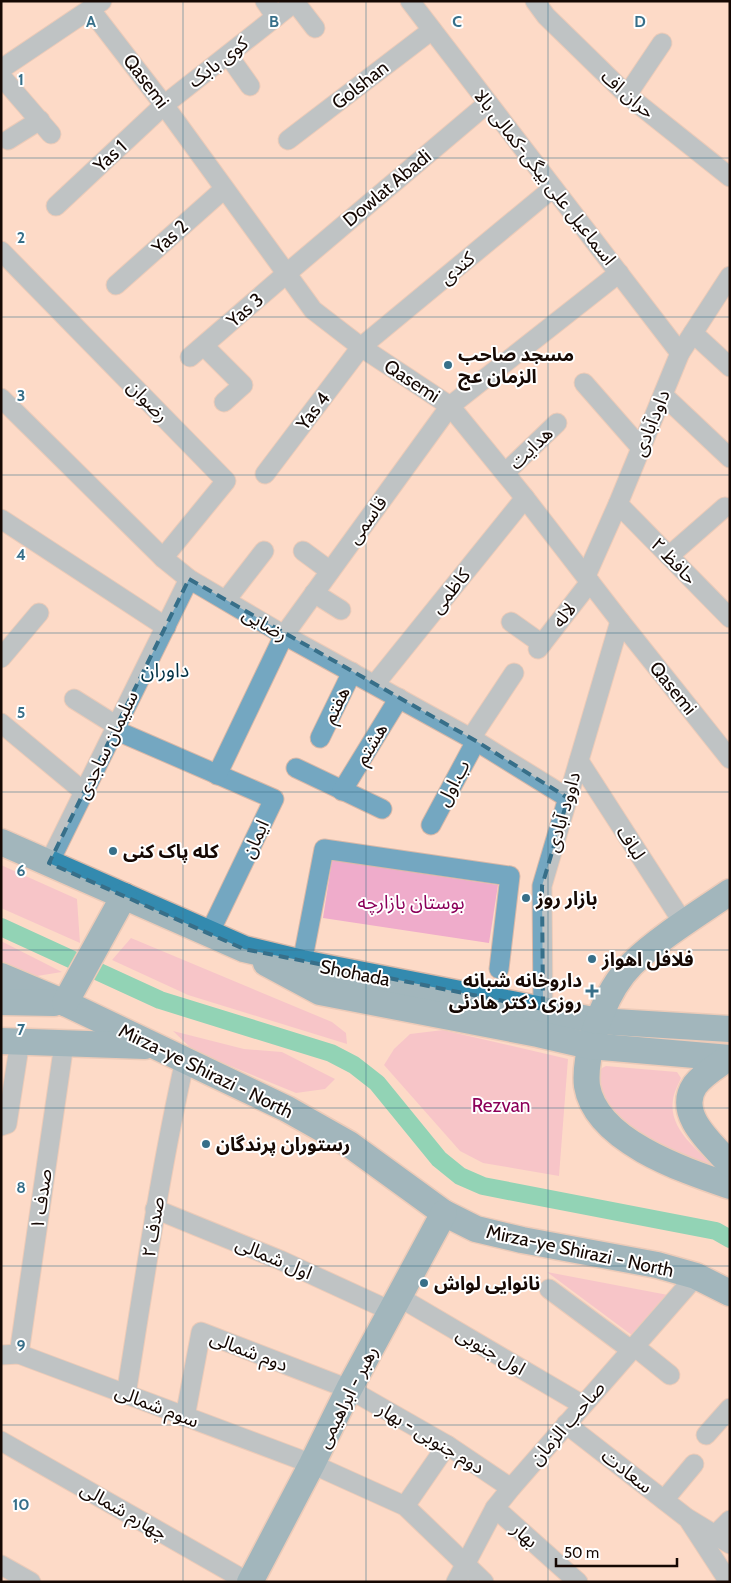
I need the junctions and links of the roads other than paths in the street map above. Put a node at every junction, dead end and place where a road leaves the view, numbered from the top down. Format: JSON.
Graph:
{"nodes":[{"id":1,"x":265,"y":1,"type":"edge"},
{"id":2,"x":410,"y":1,"type":"edge"},
{"id":3,"x":535,"y":1,"type":"edge"},
{"id":4,"x":296,"y":2,"type":"edge"},
{"id":5,"x":96,"y":5,"type":"edge"},
{"id":6,"x":276,"y":17,"type":"junction"},
{"id":7,"x":315,"y":28,"type":"dead end"},
{"id":8,"x":432,"y":30,"type":"junction"},
{"id":9,"x":662,"y":43,"type":"dead end"},
{"id":10,"x":228,"y":55,"type":"junction"},
{"id":11,"x":1,"y":69,"type":"edge"},
{"id":12,"x":1,"y":76,"type":"edge"},
{"id":13,"x":250,"y":86,"type":"dead end"},
{"id":14,"x":627,"y":95,"type":"junction"},
{"id":15,"x":488,"y":103,"type":"junction"},
{"id":16,"x":164,"y":105,"type":"junction"},
{"id":17,"x":8,"y":140,"type":"dead end"},
{"id":18,"x":288,"y":140,"type":"dead end"},
{"id":19,"x":730,"y":177,"type":"edge"},
{"id":20,"x":553,"y":188,"type":"junction"},
{"id":21,"x":224,"y":189,"type":"junction"},
{"id":22,"x":56,"y":206,"type":"dead end"},
{"id":23,"x":1,"y":251,"type":"edge"},
{"id":24,"x":619,"y":273,"type":"junction"},
{"id":25,"x":286,"y":274,"type":"junction"},
{"id":26,"x":730,"y":276,"type":"edge"},
{"id":27,"x":116,"y":285,"type":"dead end"},
{"id":28,"x":693,"y":333,"type":"junction"},
{"id":29,"x":361,"y":347,"type":"junction"},
{"id":30,"x":680,"y":353,"type":"junction"},
{"id":31,"x":730,"y":367,"type":"edge"},
{"id":32,"x":584,"y":383,"type":"dead end"},
{"id":33,"x":663,"y":395,"type":"junction"},
{"id":34,"x":1,"y":398,"type":"edge"},
{"id":35,"x":224,"y":402,"type":"dead end"},
{"id":36,"x":450,"y":406,"type":"junction"},
{"id":37,"x":557,"y":423,"type":"dead end"},
{"id":38,"x":641,"y":448,"type":"junction"},
{"id":39,"x":730,"y":458,"type":"edge"},
{"id":40,"x":504,"y":473,"type":"junction"},
{"id":41,"x":265,"y":474,"type":"dead end"},
{"id":42,"x":525,"y":498,"type":"junction"},
{"id":43,"x":618,"y":504,"type":"junction"},
{"id":44,"x":725,"y":507,"type":"dead end"},
{"id":45,"x":1,"y":519,"type":"edge"},
{"id":46,"x":264,"y":551,"type":"dead end"},
{"id":47,"x":303,"y":551,"type":"dead end"},
{"id":48,"x":669,"y":556,"type":"junction"},
{"id":49,"x":163,"y":558,"type":"junction"},
{"id":50,"x":330,"y":571,"type":"junction"},
{"id":51,"x":588,"y":579,"type":"junction"},
{"id":52,"x":189,"y":580,"type":"junction"},
{"id":53,"x":314,"y":593,"type":"junction"},
{"id":54,"x":226,"y":600,"type":"junction"},
{"id":55,"x":341,"y":610,"type":"dead end"},
{"id":56,"x":39,"y":613,"type":"dead end"},
{"id":57,"x":730,"y":618,"type":"edge"},
{"id":58,"x":620,"y":621,"type":"junction"},
{"id":59,"x":511,"y":622,"type":"dead end"},
{"id":60,"x":166,"y":628,"type":"junction"},
{"id":61,"x":284,"y":635,"type":"junction"},
{"id":62,"x":1,"y":658,"type":"edge"},
{"id":63,"x":352,"y":672,"type":"junction"},
{"id":64,"x":514,"y":673,"type":"dead end"},
{"id":65,"x":375,"y":684,"type":"junction"},
{"id":66,"x":399,"y":698,"type":"junction"},
{"id":67,"x":74,"y":699,"type":"dead end"},
{"id":68,"x":1,"y":724,"type":"edge"},
{"id":69,"x":116,"y":728,"type":"junction"},
{"id":70,"x":320,"y":738,"type":"dead end"},
{"id":71,"x":473,"y":739,"type":"junction"},
{"id":72,"x":730,"y":759,"type":"edge"},
{"id":73,"x":578,"y":761,"type":"junction"},
{"id":74,"x":296,"y":768,"type":"dead end"},
{"id":75,"x":217,"y":774,"type":"junction"},
{"id":76,"x":342,"y":791,"type":"junction"},
{"id":77,"x":84,"y":792,"type":"junction"},
{"id":78,"x":568,"y":798,"type":"junction"},
{"id":79,"x":382,"y":809,"type":"dead end"},
{"id":80,"x":431,"y":825,"type":"dead end"},
{"id":81,"x":1,"y":842,"type":"edge"},
{"id":82,"x":49,"y":863,"type":"junction"},
{"id":83,"x":730,"y":892,"type":"edge"},
{"id":84,"x":124,"y":896,"type":"junction"},
{"id":85,"x":684,"y":924,"type":"junction"},
{"id":86,"x":210,"y":934,"type":"junction"},
{"id":87,"x":499,"y":969,"type":"dead end"},
{"id":88,"x":299,"y":972,"type":"junction"},
{"id":89,"x":1,"y":976,"type":"edge"},
{"id":90,"x":69,"y":994,"type":"junction"},
{"id":91,"x":1,"y":1002,"type":"edge"},
{"id":92,"x":542,"y":1008,"type":"junction"},
{"id":93,"x":598,"y":1020,"type":"junction"},
{"id":94,"x":730,"y":1029,"type":"edge"},
{"id":95,"x":538,"y":1034,"type":"junction"},
{"id":96,"x":11,"y":1041,"type":"edge"},
{"id":97,"x":64,"y":1044,"type":"junction"},
{"id":98,"x":155,"y":1046,"type":"junction"},
{"id":99,"x":590,"y":1046,"type":"junction"},
{"id":100,"x":729,"y":1058,"type":"edge"},
{"id":101,"x":185,"y":1060,"type":"junction"},
{"id":102,"x":1,"y":1126,"type":"edge"},
{"id":103,"x":730,"y":1164,"type":"edge"},
{"id":104,"x":730,"y":1186,"type":"edge"},
{"id":105,"x":155,"y":1208,"type":"junction"},
{"id":106,"x":444,"y":1213,"type":"junction"},
{"id":107,"x":696,"y":1276,"type":"junction"},
{"id":108,"x":549,"y":1289,"type":"dead end"},
{"id":109,"x":730,"y":1293,"type":"edge"},
{"id":110,"x":395,"y":1304,"type":"junction"},
{"id":111,"x":632,"y":1348,"type":"junction"},
{"id":112,"x":10,"y":1355,"type":"edge"},
{"id":113,"x":670,"y":1375,"type":"dead end"},
{"id":114,"x":349,"y":1390,"type":"junction"},
{"id":115,"x":126,"y":1395,"type":"junction"},
{"id":116,"x":584,"y":1405,"type":"junction"},
{"id":117,"x":730,"y":1408,"type":"edge"},
{"id":118,"x":185,"y":1417,"type":"junction"},
{"id":119,"x":566,"y":1424,"type":"junction"},
{"id":120,"x":706,"y":1434,"type":"dead end"},
{"id":121,"x":1,"y":1441,"type":"edge"},
{"id":122,"x":448,"y":1445,"type":"junction"},
{"id":123,"x":312,"y":1464,"type":"junction"},
{"id":124,"x":694,"y":1464,"type":"dead end"},
{"id":125,"x":511,"y":1488,"type":"junction"},
{"id":126,"x":664,"y":1500,"type":"junction"},
{"id":127,"x":405,"y":1506,"type":"junction"},
{"id":128,"x":496,"y":1508,"type":"junction"},
{"id":129,"x":687,"y":1518,"type":"junction"},
{"id":130,"x":730,"y":1520,"type":"edge"},
{"id":131,"x":722,"y":1540,"type":"edge"},
{"id":132,"x":464,"y":1563,"type":"junction"},
{"id":133,"x":1,"y":1565,"type":"edge"},
{"id":134,"x":31,"y":1582,"type":"edge"},
{"id":135,"x":249,"y":1582,"type":"edge"},
{"id":136,"x":456,"y":1582,"type":"edge"},
{"id":137,"x":484,"y":1582,"type":"edge"},
{"id":138,"x":578,"y":1582,"type":"edge"},
{"id":139,"x":729,"y":1582,"type":"edge"}],
"edges":[{"from":1,"to":6,"type":"street"},
{"from":2,"to":8,"type":"street","name":"اسماعیل علی بیگی-کمالی بالا"},
{"from":3,"to":14,"type":"street","name":"حران اف"},
{"from":4,"to":6,"type":"street","name":"کوی بابک"},
{"from":4,"to":7,"type":"street"},
{"from":5,"to":11,"type":"street"},
{"from":5,"to":16,"type":"street","name":"Qasemi"},
{"from":6,"to":10,"type":"street","name":"کوی بابک"},
{"from":8,"to":15,"type":"street","name":"اسماعیل علی بیگی-کمالی بالا"},
{"from":8,"to":18,"type":"street","name":"Golshan"},
{"from":9,"to":14,"type":"street"},
{"from":10,"to":13,"type":"street"},
{"from":10,"to":16,"type":"street","name":"کوی بابک"},
{"from":12,"to":17,"type":"street"},
{"from":14,"to":19,"type":"street","name":"حران اف"},
{"from":15,"to":20,"type":"street","name":"اسماعیل علی بیگی-کمالی بالا"},
{"from":15,"to":25,"type":"street","name":"Dowlat Abadi"},
{"from":16,"to":21,"type":"street","name":"Qasemi"},
{"from":16,"to":22,"type":"street","name":"Yas 1"},
{"from":20,"to":24,"type":"street","name":"اسماعیل علی بیگی-کمالی بالا"},
{"from":20,"to":29,"type":"street","name":"کندی"},
{"from":21,"to":25,"type":"street","name":"Qasemi"},
{"from":21,"to":27,"type":"street","name":"Yas 2"},
{"from":23,"to":49,"type":"street","name":"رضوان"},
{"from":24,"to":30,"type":"street","name":"اسماعیل علی بیگی-کمالی بالا"},
{"from":24,"to":36,"type":"street"},
{"from":25,"to":29,"type":"street","name":"Qasemi"},
{"from":25,"to":35,"type":"street","name":"Yas 3"},
{"from":26,"to":28,"type":"street","name":"داودآبادی"},
{"from":28,"to":30,"type":"street","name":"داودآبادی"},
{"from":28,"to":31,"type":"street"},
{"from":29,"to":36,"type":"street","name":"Qasemi"},
{"from":29,"to":41,"type":"street","name":"Yas 4"},
{"from":30,"to":33,"type":"street","name":"داودآبادی"},
{"from":32,"to":38,"type":"street"},
{"from":33,"to":38,"type":"street","name":"داودآبادی"},
{"from":33,"to":39,"type":"street"},
{"from":34,"to":49,"type":"street","name":"رضایی"},
{"from":36,"to":40,"type":"street","name":"Qasemi"},
{"from":36,"to":50,"type":"street","name":"قاسمی"},
{"from":37,"to":40,"type":"street","name":"هدایت"},
{"from":38,"to":43,"type":"street","name":"داودآبادی"},
{"from":40,"to":42,"type":"street","name":"Qasemi"},
{"from":42,"to":51,"type":"street","name":"Qasemi"},
{"from":42,"to":65,"type":"street","name":"کاظمی"},
{"from":43,"to":48,"type":"street","name":"حافظ ۲"},
{"from":43,"to":51,"type":"street","name":"داودآبادی"},
{"from":44,"to":48,"type":"street"},
{"from":45,"to":60,"type":"street"},
{"from":46,"to":54,"type":"street"},
{"from":47,"to":50,"type":"street"},
{"from":48,"to":57,"type":"street","name":"حافظ ۲"},
{"from":49,"to":52,"type":"street","name":"رضایی"},
{"from":50,"to":53,"type":"street","name":"قاسمی"},
{"from":51,"to":58,"type":"street","name":"Qasemi"},
{"from":51,"to":59,"type":"street","name":"لاله"},
{"from":52,"to":54,"type":"street","name":"رضایی"},
{"from":52,"to":60,"type":"street","name":"سلیمان ساجدی"},
{"from":53,"to":55,"type":"street"},
{"from":53,"to":61,"type":"street","name":"قاسمی"},
{"from":54,"to":61,"type":"street","name":"رضایی"},
{"from":56,"to":62,"type":"street"},
{"from":58,"to":72,"type":"street","name":"Qasemi"},
{"from":58,"to":73,"type":"street","name":"داوود آبادی"},
{"from":60,"to":69,"type":"street","name":"سلیمان ساجدی"},
{"from":61,"to":63,"type":"street","name":"رضایی"},
{"from":61,"to":75,"type":"street"},
{"from":63,"to":65,"type":"street","name":"رضایی"},
{"from":63,"to":70,"type":"street","name":"هفتم"},
{"from":64,"to":71,"type":"street","name":"ب.اول"},
{"from":65,"to":66,"type":"street","name":"رضایی"},
{"from":66,"to":71,"type":"street","name":"رضایی"},
{"from":66,"to":76,"type":"street","name":"هشتم"},
{"from":67,"to":69,"type":"street","name":"ایمان"},
{"from":68,"to":77,"type":"street"},
{"from":69,"to":75,"type":"street","name":"ایمان"},
{"from":69,"to":77,"type":"street","name":"سلیمان ساجدی"},
{"from":71,"to":78,"type":"street","name":"رضایی"},
{"from":71,"to":80,"type":"street","name":"ب.اول"},
{"from":73,"to":78,"type":"street","name":"داوود آبادی"},
{"from":73,"to":85,"type":"street","name":"لباف"},
{"from":74,"to":76,"type":"street"},
{"from":75,"to":86,"type":"street","name":"ایمان"},
{"from":76,"to":79,"type":"street"},
{"from":77,"to":82,"type":"street","name":"سلیمان ساجدی"},
{"from":78,"to":92,"type":"street","name":"داوود آبادی"},
{"from":81,"to":82,"type":"main road"},
{"from":82,"to":84,"type":"main road"},
{"from":83,"to":85,"type":"main road"},
{"from":84,"to":86,"type":"main road"},
{"from":84,"to":90,"type":"main road"},
{"from":85,"to":93,"type":"main road"},
{"from":86,"to":88,"type":"main road"},
{"from":87,"to":88,"type":"street"},
{"from":88,"to":92,"type":"main road","name":"Shohada"},
{"from":88,"to":95,"type":"main road","name":"Shohada"},
{"from":89,"to":90,"type":"main road"},
{"from":90,"to":91,"type":"main road"},
{"from":90,"to":98,"type":"main road","name":"Mirza-ye Shirazi - North"},
{"from":92,"to":93,"type":"main road","name":"Shohada"},
{"from":92,"to":95,"type":"main road"},
{"from":93,"to":94,"type":"main road","name":"Shohada"},
{"from":93,"to":99,"type":"main road"},
{"from":95,"to":99,"type":"main road","name":"Shohada"},
{"from":96,"to":97,"type":"main road"},
{"from":96,"to":102,"type":"street"},
{"from":97,"to":98,"type":"main road"},
{"from":97,"to":112,"type":"street","name":"صدف ۱"},
{"from":98,"to":101,"type":"main road","name":"Mirza-ye Shirazi - North"},
{"from":99,"to":100,"type":"main road","name":"Shohada"},
{"from":99,"to":104,"type":"main road"},
{"from":100,"to":103,"type":"main road"},
{"from":101,"to":105,"type":"street","name":"صدف ۲"},
{"from":101,"to":106,"type":"main road","name":"Mirza-ye Shirazi - North"},
{"from":105,"to":110,"type":"street","name":"اول شمالی"},
{"from":105,"to":115,"type":"street","name":"صدف ۲"},
{"from":106,"to":107,"type":"main road","name":"Mirza-ye Shirazi - North"},
{"from":106,"to":110,"type":"main road","name":"رهبر - ابراهیمی"},
{"from":107,"to":109,"type":"main road","name":"Mirza-ye Shirazi - North"},
{"from":107,"to":111,"type":"street","name":"صاحب الزمان"},
{"from":108,"to":111,"type":"street"},
{"from":110,"to":114,"type":"main road","name":"رهبر - ابراهیمی"},
{"from":110,"to":116,"type":"street","name":"اول جنوبی"},
{"from":111,"to":113,"type":"street"},
{"from":111,"to":116,"type":"street","name":"صاحب الزمان"},
{"from":112,"to":115,"type":"street","name":"سوم شمالی"},
{"from":114,"to":118,"type":"street","name":"دوم شمالی"},
{"from":114,"to":122,"type":"street","name":"دوم جنوبی - بهار"},
{"from":114,"to":123,"type":"main road","name":"رهبر - ابراهیمی"},
{"from":115,"to":118,"type":"street","name":"سوم شمالی"},
{"from":116,"to":119,"type":"street","name":"صاحب الزمان"},
{"from":117,"to":120,"type":"street"},
{"from":118,"to":123,"type":"street","name":"سوم شمالی"},
{"from":119,"to":125,"type":"street","name":"صاحب الزمان"},
{"from":119,"to":126,"type":"street","name":"سعادت"},
{"from":121,"to":135,"type":"street","name":"چهارم شمالی"},
{"from":122,"to":125,"type":"street","name":"دوم جنوبی - بهار"},
{"from":122,"to":127,"type":"street"},
{"from":123,"to":127,"type":"street","name":"سوم شمالی"},
{"from":123,"to":135,"type":"main road","name":"رهبر - ابراهیمی"},
{"from":124,"to":126,"type":"street"},
{"from":125,"to":128,"type":"street","name":"صاحب الزمان"},
{"from":126,"to":129,"type":"street","name":"سعادت"},
{"from":127,"to":132,"type":"street","name":"سوم شمالی"},
{"from":128,"to":132,"type":"street","name":"صاحب الزمان"},
{"from":128,"to":138,"type":"street","name":"بهار"},
{"from":129,"to":131,"type":"street"},
{"from":129,"to":139,"type":"street"},
{"from":130,"to":131,"type":"street"},
{"from":132,"to":136,"type":"street","name":"صاحب الزمان"},
{"from":132,"to":137,"type":"street","name":"سوم شمالی"},
{"from":133,"to":134,"type":"street"}]}
